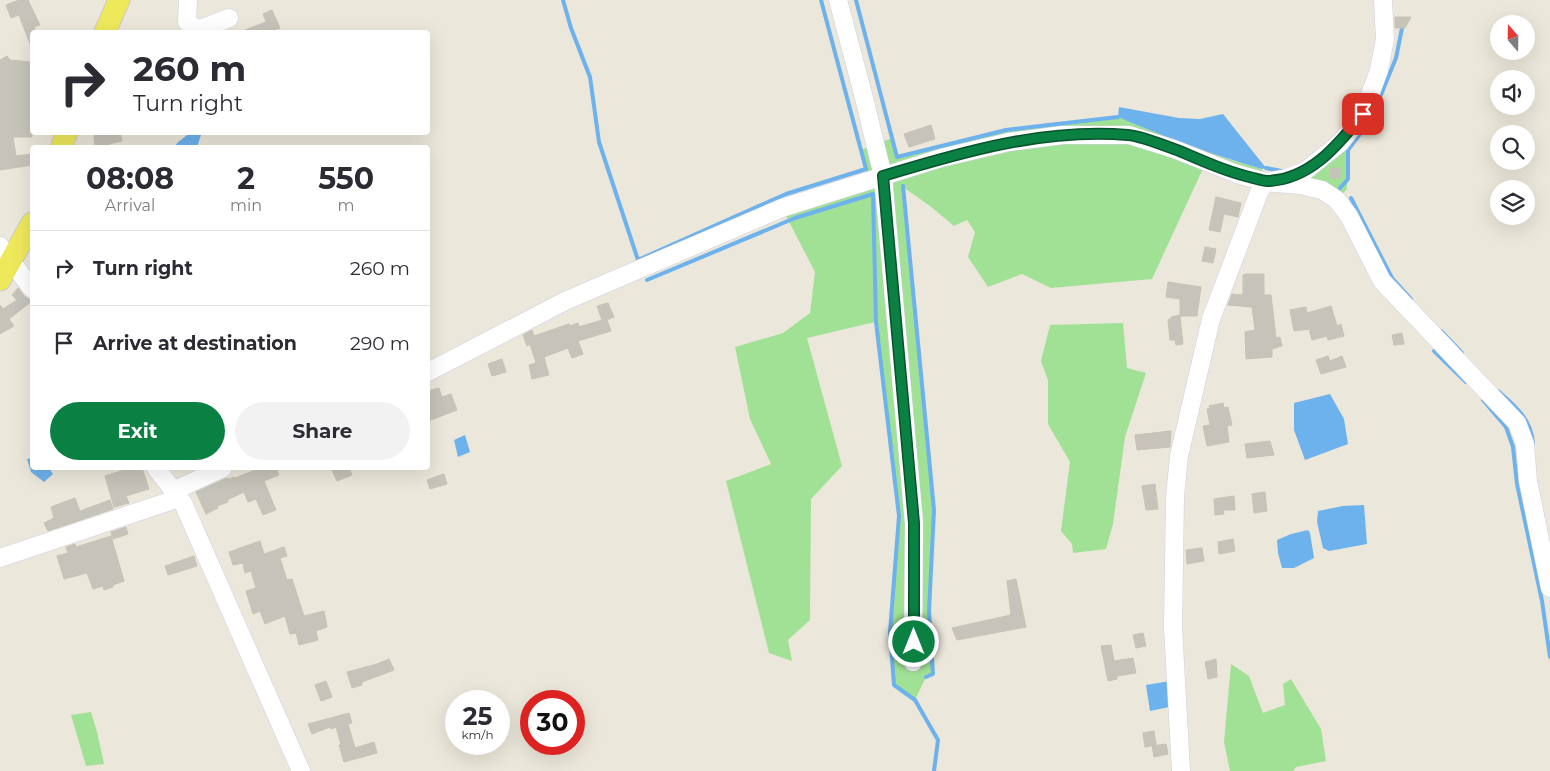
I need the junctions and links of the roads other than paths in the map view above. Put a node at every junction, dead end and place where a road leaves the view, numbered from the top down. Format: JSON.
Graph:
{"nodes":[{"id":1,"x":119,"y":0,"type":"edge"},
{"id":2,"x":188,"y":0,"type":"edge"},
{"id":3,"x":838,"y":0,"type":"edge"},
{"id":4,"x":1383,"y":0,"type":"edge"},
{"id":5,"x":229,"y":18,"type":"dead end"},
{"id":6,"x":106,"y":30,"type":"edge"},
{"id":7,"x":883,"y":176,"type":"junction"},
{"id":8,"x":1266,"y":182,"type":"junction"},
{"id":9,"x":30,"y":225,"type":"edge"},
{"id":10,"x":6,"y":253,"type":"edge"},
{"id":11,"x":0,"y":280,"type":"edge"},
{"id":12,"x":30,"y":285,"type":"edge"},
{"id":13,"x":430,"y":371,"type":"edge"},
{"id":14,"x":157,"y":470,"type":"edge"},
{"id":15,"x":220,"y":470,"type":"edge"},
{"id":16,"x":176,"y":495,"type":"junction"},
{"id":17,"x":0,"y":558,"type":"edge"},
{"id":18,"x":1550,"y":588,"type":"edge"},
{"id":19,"x":913,"y":662,"type":"dead end"},
{"id":20,"x":301,"y":771,"type":"edge"},
{"id":21,"x":1181,"y":771,"type":"edge"}],
"edges":[{"from":1,"to":6,"type":"main road"},
{"from":2,"to":5,"type":"street"},
{"from":3,"to":7,"type":"street"},
{"from":4,"to":8,"type":"street"},
{"from":7,"to":8,"type":"street"},
{"from":7,"to":13,"type":"street"},
{"from":7,"to":19,"type":"street"},
{"from":8,"to":18,"type":"street"},
{"from":8,"to":21,"type":"street"},
{"from":9,"to":10,"type":"main road"},
{"from":10,"to":11,"type":"main road"},
{"from":10,"to":12,"type":"street"},
{"from":14,"to":16,"type":"street"},
{"from":15,"to":16,"type":"street"},
{"from":16,"to":17,"type":"street"},
{"from":16,"to":20,"type":"street"}]}
